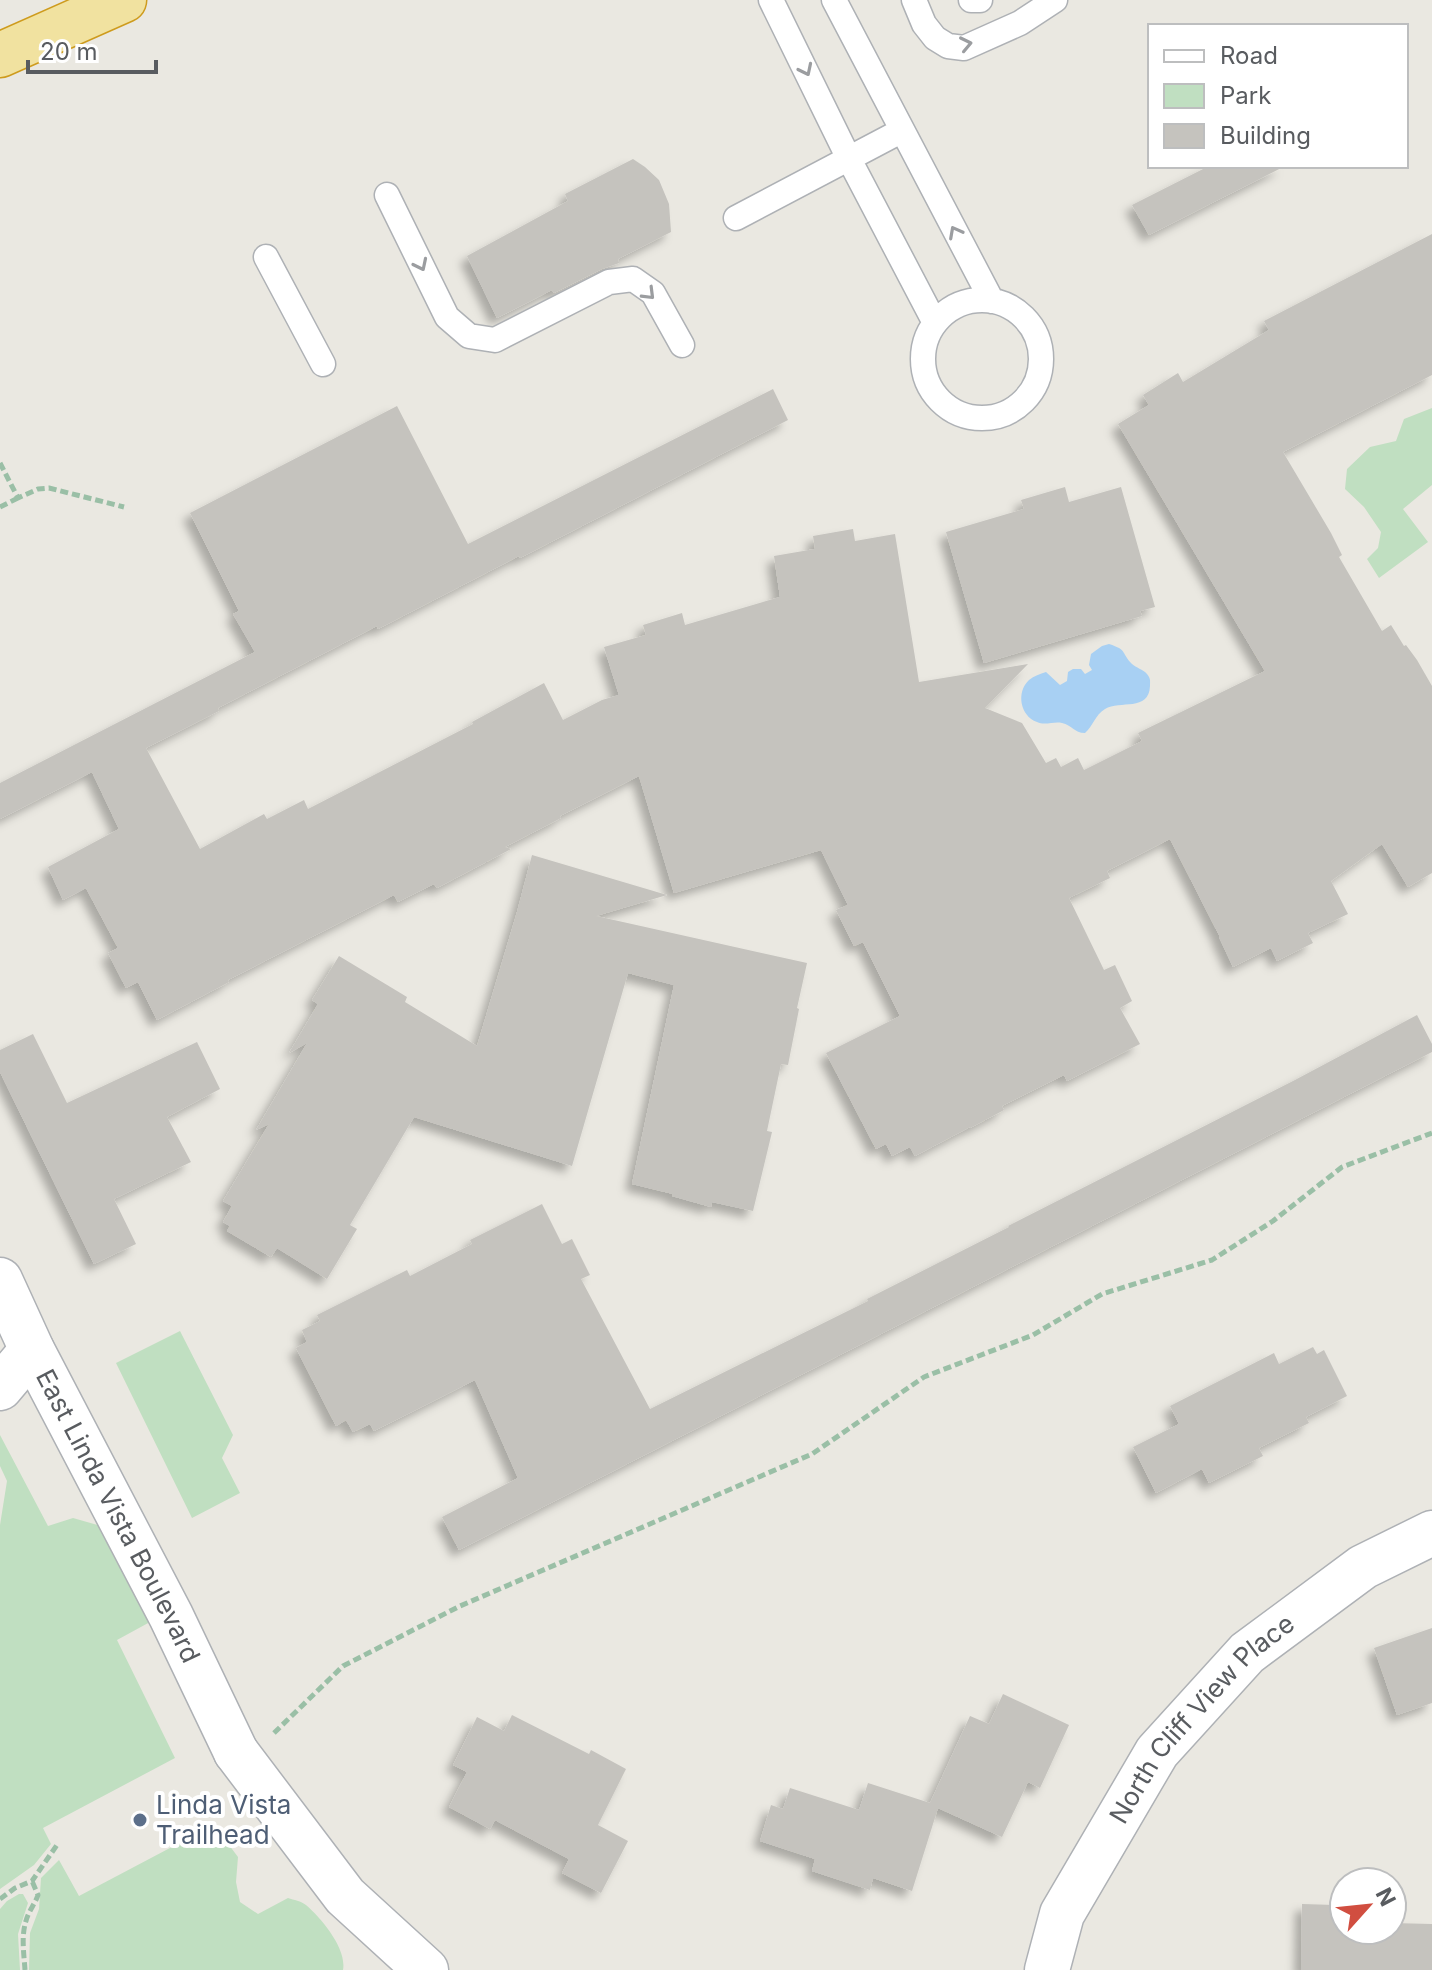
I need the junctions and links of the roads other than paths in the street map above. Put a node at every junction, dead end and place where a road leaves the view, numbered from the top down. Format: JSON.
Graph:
{"nodes":[{"id":1,"x":124,"y":0,"type":"edge"},
{"id":2,"x":771,"y":0,"type":"edge"},
{"id":3,"x":834,"y":0,"type":"edge"},
{"id":4,"x":914,"y":0,"type":"edge"},
{"id":5,"x":971,"y":0,"type":"edge"},
{"id":6,"x":980,"y":0,"type":"edge"},
{"id":7,"x":1055,"y":0,"type":"edge"},
{"id":8,"x":0,"y":55,"type":"edge"},
{"id":9,"x":901,"y":131,"type":"junction"},
{"id":10,"x":849,"y":159,"type":"junction"},
{"id":11,"x":387,"y":195,"type":"dead end"},
{"id":12,"x":736,"y":218,"type":"dead end"},
{"id":13,"x":266,"y":257,"type":"dead end"},
{"id":14,"x":992,"y":301,"type":"junction"},
{"id":15,"x":935,"y":323,"type":"junction"},
{"id":16,"x":682,"y":345,"type":"dead end"},
{"id":17,"x":323,"y":364,"type":"dead end"},
{"id":18,"x":0,"y":1280,"type":"edge"},
{"id":19,"x":16,"y":1352,"type":"edge"},
{"id":20,"x":0,"y":1388,"type":"edge"},
{"id":21,"x":1432,"y":1533,"type":"edge"},
{"id":22,"x":426,"y":1970,"type":"edge"},
{"id":23,"x":1047,"y":1970,"type":"edge"}],
"edges":[{"from":1,"to":8,"type":"highway"},
{"from":2,"to":10,"type":"lane","one_way":true},
{"from":3,"to":9,"type":"lane"},
{"from":4,"to":7,"type":"lane","one_way":true},
{"from":5,"to":6,"type":"lane"},
{"from":9,"to":10,"type":"lane"},
{"from":14,"to":9,"type":"lane","one_way":true},
{"from":10,"to":12,"type":"lane"},
{"from":10,"to":15,"type":"lane"},
{"from":11,"to":16,"type":"lane","one_way":true},
{"from":13,"to":17,"type":"lane"},
{"from":14,"to":15,"type":"lane"},
{"from":14,"to":15,"type":"lane"},
{"from":18,"to":19,"type":"street","name":"East Linda Vista Boulevard"},
{"from":19,"to":20,"type":"street"},
{"from":19,"to":22,"type":"street","name":"East Linda Vista Boulevard"},
{"from":21,"to":23,"type":"street","name":"North Cliff View Place"}]}
